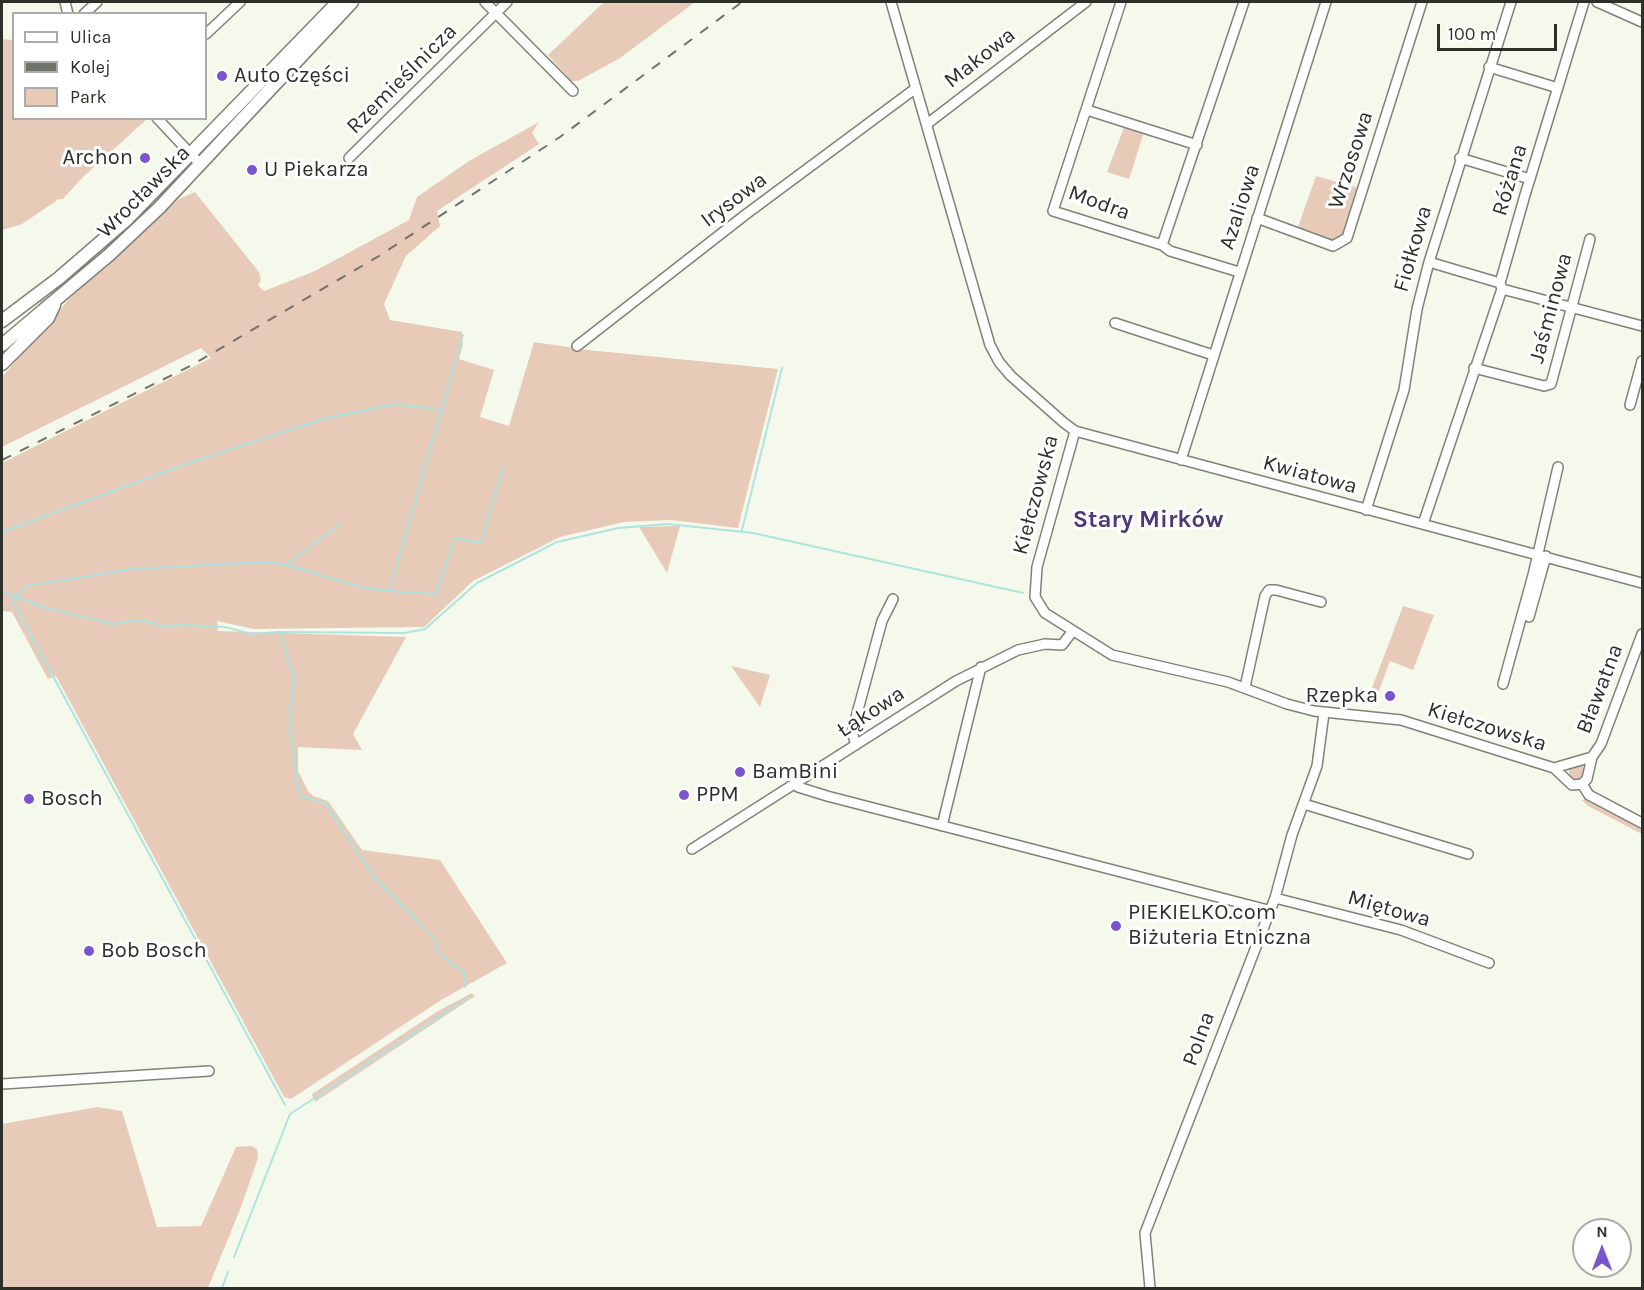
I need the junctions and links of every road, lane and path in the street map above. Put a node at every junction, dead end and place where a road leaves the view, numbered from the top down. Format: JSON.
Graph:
{"nodes":[{"id":1,"x":240,"y":2,"type":"edge"},
{"id":2,"x":338,"y":2,"type":"edge"},
{"id":3,"x":352,"y":2,"type":"edge"},
{"id":4,"x":485,"y":2,"type":"edge"},
{"id":5,"x":507,"y":2,"type":"edge"},
{"id":6,"x":891,"y":2,"type":"edge"},
{"id":7,"x":1086,"y":2,"type":"edge"},
{"id":8,"x":1121,"y":2,"type":"edge"},
{"id":9,"x":1244,"y":2,"type":"edge"},
{"id":10,"x":1326,"y":2,"type":"edge"},
{"id":11,"x":1422,"y":2,"type":"edge"},
{"id":12,"x":1510,"y":2,"type":"edge"},
{"id":13,"x":1584,"y":2,"type":"edge"},
{"id":14,"x":1597,"y":2,"type":"edge"},
{"id":15,"x":496,"y":12,"type":"junction"},
{"id":16,"x":1642,"y":22,"type":"edge"},
{"id":17,"x":207,"y":33,"type":"edge"},
{"id":18,"x":1489,"y":67,"type":"junction"},
{"id":19,"x":916,"y":88,"type":"junction"},
{"id":20,"x":1558,"y":88,"type":"junction"},
{"id":21,"x":573,"y":91,"type":"dead end"},
{"id":22,"x":1087,"y":110,"type":"junction"},
{"id":23,"x":159,"y":120,"type":"edge"},
{"id":24,"x":927,"y":124,"type":"junction"},
{"id":25,"x":1197,"y":145,"type":"junction"},
{"id":26,"x":190,"y":155,"type":"junction"},
{"id":27,"x":349,"y":158,"type":"dead end"},
{"id":28,"x":1460,"y":158,"type":"junction"},
{"id":29,"x":201,"y":165,"type":"junction"},
{"id":30,"x":1530,"y":179,"type":"junction"},
{"id":31,"x":1257,"y":218,"type":"junction"},
{"id":32,"x":1590,"y":239,"type":"dead end"},
{"id":33,"x":1162,"y":245,"type":"junction"},
{"id":34,"x":1429,"y":262,"type":"junction"},
{"id":35,"x":1239,"y":272,"type":"junction"},
{"id":36,"x":52,"y":283,"type":"junction"},
{"id":37,"x":1501,"y":286,"type":"junction"},
{"id":38,"x":56,"y":300,"type":"junction"},
{"id":39,"x":1573,"y":306,"type":"junction"},
{"id":40,"x":19,"y":308,"type":"junction"},
{"id":41,"x":2,"y":310,"type":"edge"},
{"id":42,"x":2,"y":321,"type":"edge"},
{"id":43,"x":1115,"y":323,"type":"dead end"},
{"id":44,"x":26,"y":324,"type":"junction"},
{"id":45,"x":1642,"y":326,"type":"edge"},
{"id":46,"x":2,"y":345,"type":"edge"},
{"id":47,"x":577,"y":346,"type":"dead end"},
{"id":48,"x":13,"y":353,"type":"junction"},
{"id":49,"x":1213,"y":355,"type":"junction"},
{"id":50,"x":1642,"y":361,"type":"edge"},
{"id":51,"x":2,"y":364,"type":"edge"},
{"id":52,"x":1474,"y":368,"type":"junction"},
{"id":53,"x":1630,"y":405,"type":"dead end"},
{"id":54,"x":1075,"y":431,"type":"junction"},
{"id":55,"x":1181,"y":460,"type":"junction"},
{"id":56,"x":1558,"y":466,"type":"dead end"},
{"id":57,"x":1366,"y":510,"type":"junction"},
{"id":58,"x":1423,"y":524,"type":"junction"},
{"id":59,"x":1541,"y":555,"type":"junction"},
{"id":60,"x":1642,"y":583,"type":"edge"},
{"id":61,"x":893,"y":599,"type":"dead end"},
{"id":62,"x":1321,"y":602,"type":"dead end"},
{"id":63,"x":1529,"y":617,"type":"dead end"},
{"id":64,"x":1072,"y":632,"type":"junction"},
{"id":65,"x":1642,"y":634,"type":"edge"},
{"id":66,"x":981,"y":667,"type":"junction"},
{"id":67,"x":1503,"y":684,"type":"dead end"},
{"id":68,"x":1245,"y":687,"type":"junction"},
{"id":69,"x":1324,"y":713,"type":"junction"},
{"id":70,"x":856,"y":745,"type":"junction"},
{"id":71,"x":1592,"y":757,"type":"junction"},
{"id":72,"x":1554,"y":768,"type":"junction"},
{"id":73,"x":795,"y":783,"type":"junction"},
{"id":74,"x":1577,"y":784,"type":"junction"},
{"id":75,"x":1304,"y":804,"type":"junction"},
{"id":76,"x":1642,"y":823,"type":"edge"},
{"id":77,"x":942,"y":826,"type":"junction"},
{"id":78,"x":692,"y":849,"type":"dead end"},
{"id":79,"x":1468,"y":854,"type":"dead end"},
{"id":80,"x":1275,"y":898,"type":"junction"},
{"id":81,"x":1268,"y":910,"type":"junction"},
{"id":82,"x":1489,"y":963,"type":"dead end"},
{"id":83,"x":209,"y":1071,"type":"dead end"},
{"id":84,"x":2,"y":1084,"type":"edge"},
{"id":85,"x":1150,"y":1288,"type":"edge"}],
"edges":[{"from":1,"to":17,"type":"street"},
{"from":2,"to":26,"type":"main road","name":"Wrocławska"},
{"from":3,"to":29,"type":"main road","name":"Wrocławska"},
{"from":4,"to":15,"type":"street"},
{"from":5,"to":15,"type":"street","name":"Rzemieślnicza"},
{"from":6,"to":19,"type":"street","name":"Kiełczowska"},
{"from":7,"to":24,"type":"street","name":"Makowa"},
{"from":8,"to":22,"type":"street","name":"Modra"},
{"from":9,"to":25,"type":"street"},
{"from":10,"to":31,"type":"street","name":"Azaliowa"},
{"from":11,"to":31,"type":"street","name":"Wrzosowa"},
{"from":12,"to":18,"type":"street","name":"Fiołkowa"},
{"from":13,"to":20,"type":"street","name":"Różana"},
{"from":14,"to":16,"type":"street"},
{"from":15,"to":21,"type":"street"},
{"from":15,"to":27,"type":"street","name":"Rzemieślnicza"},
{"from":18,"to":20,"type":"street"},
{"from":18,"to":28,"type":"street","name":"Fiołkowa"},
{"from":19,"to":24,"type":"street","name":"Kiełczowska"},
{"from":19,"to":47,"type":"street","name":"Irysowa"},
{"from":20,"to":30,"type":"street","name":"Różana"},
{"from":22,"to":25,"type":"street"},
{"from":22,"to":33,"type":"street","name":"Modra"},
{"from":23,"to":26,"type":"street"},
{"from":24,"to":54,"type":"street","name":"Kiełczowska"},
{"from":25,"to":33,"type":"street"},
{"from":26,"to":29,"type":"street"},
{"from":26,"to":36,"type":"main road","name":"Wrocławska"},
{"from":28,"to":30,"type":"street"},
{"from":28,"to":34,"type":"street","name":"Fiołkowa"},
{"from":29,"to":38,"type":"main road","name":"Wrocławska"},
{"from":30,"to":37,"type":"street","name":"Różana"},
{"from":31,"to":35,"type":"street","name":"Azaliowa"},
{"from":32,"to":39,"type":"street","name":"Jaśminowa"},
{"from":33,"to":35,"type":"street","name":"Azaliowa"},
{"from":34,"to":37,"type":"street"},
{"from":34,"to":57,"type":"street","name":"Fiołkowa"},
{"from":35,"to":49,"type":"street"},
{"from":36,"to":40,"type":"main road","name":"Wrocławska"},
{"from":36,"to":44,"type":"main road","name":"Wrocławska"},
{"from":37,"to":39,"type":"street"},
{"from":37,"to":52,"type":"street","name":"Różana"},
{"from":38,"to":44,"type":"main road","name":"Wrocławska"},
{"from":38,"to":48,"type":"main road"},
{"from":39,"to":45,"type":"street"},
{"from":39,"to":52,"type":"street","name":"Jaśminowa"},
{"from":40,"to":41,"type":"main road"},
{"from":40,"to":42,"type":"main road","name":"Wrocławska"},
{"from":42,"to":44,"type":"main road"},
{"from":43,"to":49,"type":"street"},
{"from":44,"to":46,"type":"main road"},
{"from":44,"to":48,"type":"main road"},
{"from":48,"to":51,"type":"main road"},
{"from":49,"to":55,"type":"street"},
{"from":50,"to":53,"type":"street"},
{"from":52,"to":58,"type":"street","name":"Różana"},
{"from":54,"to":55,"type":"street","name":"Kwiatowa"},
{"from":54,"to":64,"type":"street","name":"Kiełczowska"},
{"from":55,"to":57,"type":"street","name":"Kwiatowa"},
{"from":56,"to":59,"type":"street"},
{"from":57,"to":58,"type":"street","name":"Kwiatowa"},
{"from":58,"to":59,"type":"street","name":"Kwiatowa"},
{"from":59,"to":60,"type":"street","name":"Kwiatowa"},
{"from":59,"to":63,"type":"street"},
{"from":59,"to":67,"type":"street"},
{"from":61,"to":70,"type":"street"},
{"from":62,"to":68,"type":"street"},
{"from":64,"to":66,"type":"street","name":"Łąkowa"},
{"from":64,"to":68,"type":"street","name":"Kiełczowska"},
{"from":65,"to":71,"type":"street","name":"Bławatna"},
{"from":66,"to":70,"type":"street","name":"Łąkowa"},
{"from":66,"to":77,"type":"street"},
{"from":68,"to":69,"type":"street","name":"Kiełczowska"},
{"from":69,"to":72,"type":"street","name":"Kiełczowska"},
{"from":69,"to":75,"type":"street","name":"Polna"},
{"from":70,"to":73,"type":"street","name":"Łąkowa"},
{"from":71,"to":72,"type":"street","name":"Bławatna"},
{"from":71,"to":74,"type":"street","name":"Bławatna"},
{"from":72,"to":74,"type":"street","name":"Kiełczowska"},
{"from":73,"to":77,"type":"street"},
{"from":73,"to":78,"type":"street","name":"Łąkowa"},
{"from":74,"to":76,"type":"street","name":"Kiełczowska"},
{"from":75,"to":79,"type":"street"},
{"from":75,"to":80,"type":"street","name":"Polna"},
{"from":77,"to":81,"type":"street"},
{"from":80,"to":81,"type":"street","name":"Polna"},
{"from":80,"to":82,"type":"street","name":"Miętowa"},
{"from":81,"to":85,"type":"street","name":"Polna"},
{"from":83,"to":84,"type":"street"}]}
